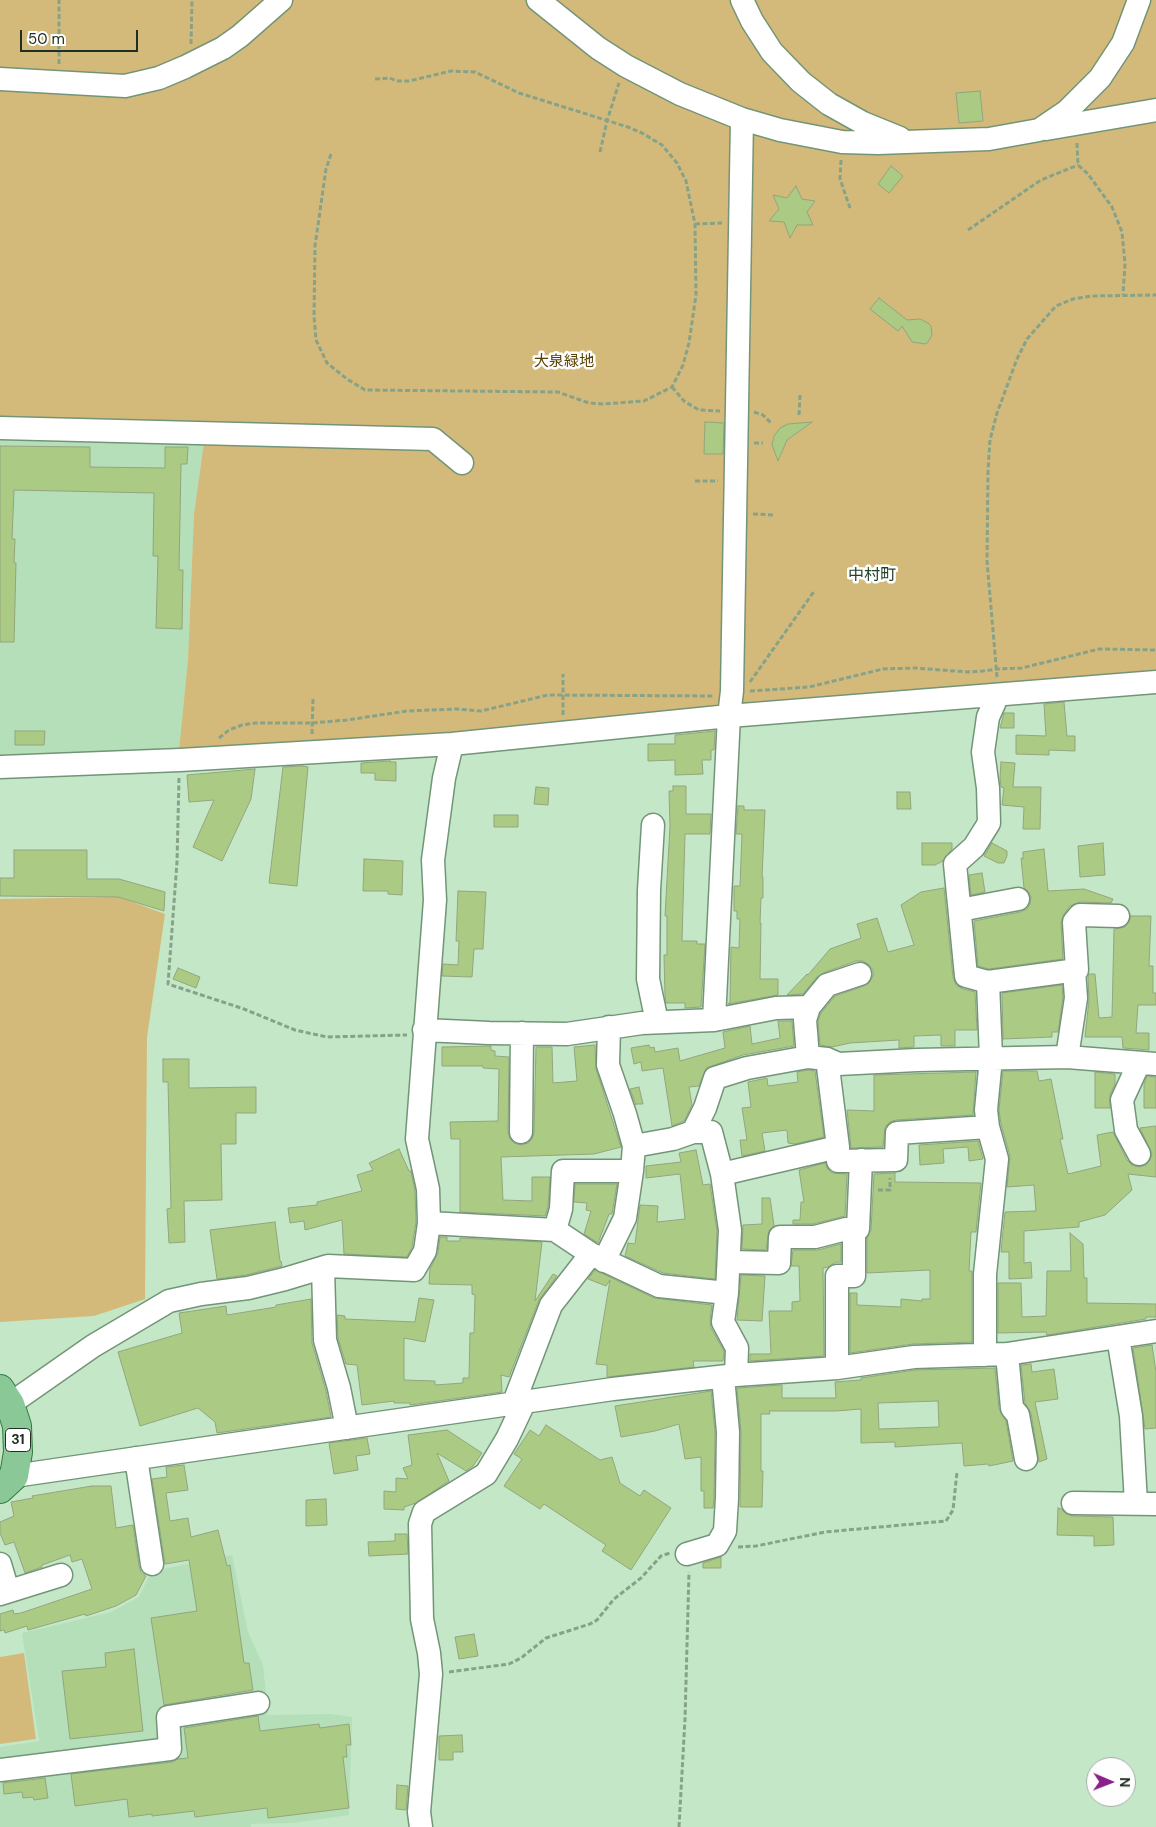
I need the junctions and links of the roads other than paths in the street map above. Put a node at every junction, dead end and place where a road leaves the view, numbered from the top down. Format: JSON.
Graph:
{"nodes":[{"id":1,"x":281,"y":0,"type":"edge"},
{"id":2,"x":538,"y":0,"type":"edge"},
{"id":3,"x":742,"y":0,"type":"edge"},
{"id":4,"x":1139,"y":0,"type":"edge"},
{"id":5,"x":0,"y":79,"type":"edge"},
{"id":6,"x":1156,"y":110,"type":"edge"},
{"id":7,"x":742,"y":119,"type":"junction"},
{"id":8,"x":1039,"y":130,"type":"junction"},
{"id":9,"x":913,"y":142,"type":"junction"},
{"id":10,"x":0,"y":428,"type":"edge"},
{"id":11,"x":462,"y":463,"type":"dead end"},
{"id":12,"x":1156,"y":682,"type":"edge"},
{"id":13,"x":998,"y":695,"type":"junction"},
{"id":14,"x":730,"y":706,"type":"junction"},
{"id":15,"x":452,"y":744,"type":"junction"},
{"id":16,"x":0,"y":767,"type":"edge"},
{"id":17,"x":656,"y":831,"type":"dead end"},
{"id":18,"x":1018,"y":899,"type":"dead end"},
{"id":19,"x":960,"y":910,"type":"junction"},
{"id":20,"x":1118,"y":916,"type":"dead end"},
{"id":21,"x":1074,"y":970,"type":"junction"},
{"id":22,"x":860,"y":974,"type":"dead end"},
{"id":23,"x":988,"y":982,"type":"junction"},
{"id":24,"x":810,"y":1007,"type":"junction"},
{"id":25,"x":714,"y":1020,"type":"junction"},
{"id":26,"x":657,"y":1022,"type":"junction"},
{"id":27,"x":609,"y":1027,"type":"junction"},
{"id":28,"x":424,"y":1033,"type":"junction"},
{"id":29,"x":522,"y":1033,"type":"junction"},
{"id":30,"x":1067,"y":1057,"type":"junction"},
{"id":31,"x":818,"y":1058,"type":"junction"},
{"id":32,"x":991,"y":1058,"type":"junction"},
{"id":33,"x":1148,"y":1064,"type":"edge"},
{"id":34,"x":988,"y":1127,"type":"junction"},
{"id":35,"x":521,"y":1132,"type":"dead end"},
{"id":36,"x":693,"y":1132,"type":"junction"},
{"id":37,"x":634,"y":1146,"type":"junction"},
{"id":38,"x":838,"y":1154,"type":"junction"},
{"id":39,"x":1139,"y":1154,"type":"dead end"},
{"id":40,"x":861,"y":1160,"type":"junction"},
{"id":41,"x":632,"y":1171,"type":"junction"},
{"id":42,"x":722,"y":1174,"type":"junction"},
{"id":43,"x":429,"y":1223,"type":"junction"},
{"id":44,"x":555,"y":1230,"type":"junction"},
{"id":45,"x":854,"y":1230,"type":"junction"},
{"id":46,"x":598,"y":1258,"type":"junction"},
{"id":47,"x":729,"y":1262,"type":"junction"},
{"id":48,"x":323,"y":1268,"type":"junction"},
{"id":49,"x":727,"y":1293,"type":"junction"},
{"id":50,"x":1156,"y":1332,"type":"edge"},
{"id":51,"x":1118,"y":1337,"type":"junction"},
{"id":52,"x":996,"y":1354,"type":"junction"},
{"id":53,"x":837,"y":1368,"type":"junction"},
{"id":54,"x":729,"y":1376,"type":"junction"},
{"id":55,"x":5,"y":1396,"type":"edge"},
{"id":56,"x":519,"y":1404,"type":"junction"},
{"id":57,"x":347,"y":1428,"type":"junction"},
{"id":58,"x":136,"y":1458,"type":"junction"},
{"id":59,"x":1026,"y":1459,"type":"dead end"},
{"id":60,"x":7,"y":1482,"type":"edge"},
{"id":61,"x":1073,"y":1503,"type":"dead end"},
{"id":62,"x":1146,"y":1503,"type":"edge"},
{"id":63,"x":688,"y":1554,"type":"road end"},
{"id":64,"x":0,"y":1564,"type":"edge"},
{"id":65,"x":152,"y":1564,"type":"dead end"},
{"id":66,"x":61,"y":1575,"type":"dead end"},
{"id":67,"x":4,"y":1592,"type":"edge"},
{"id":68,"x":258,"y":1703,"type":"dead end"},
{"id":69,"x":0,"y":1770,"type":"edge"},
{"id":70,"x":421,"y":1827,"type":"edge"}],
"edges":[{"from":1,"to":5,"type":"street"},
{"from":2,"to":7,"type":"street"},
{"from":3,"to":9,"type":"street"},
{"from":4,"to":8,"type":"street"},
{"from":6,"to":8,"type":"street"},
{"from":7,"to":9,"type":"street"},
{"from":7,"to":14,"type":"street"},
{"from":8,"to":9,"type":"street"},
{"from":10,"to":11,"type":"street"},
{"from":12,"to":13,"type":"street"},
{"from":13,"to":14,"type":"street"},
{"from":13,"to":19,"type":"street"},
{"from":14,"to":15,"type":"street"},
{"from":14,"to":25,"type":"street"},
{"from":15,"to":16,"type":"street"},
{"from":15,"to":28,"type":"street"},
{"from":17,"to":26,"type":"street"},
{"from":18,"to":19,"type":"street"},
{"from":19,"to":23,"type":"street"},
{"from":20,"to":21,"type":"street"},
{"from":21,"to":23,"type":"street"},
{"from":21,"to":30,"type":"street"},
{"from":22,"to":24,"type":"street"},
{"from":23,"to":32,"type":"street"},
{"from":24,"to":25,"type":"street"},
{"from":24,"to":31,"type":"street"},
{"from":25,"to":26,"type":"street"},
{"from":26,"to":27,"type":"street"},
{"from":27,"to":29,"type":"street"},
{"from":27,"to":37,"type":"street"},
{"from":28,"to":29,"type":"street"},
{"from":28,"to":43,"type":"street"},
{"from":29,"to":35,"type":"street"},
{"from":30,"to":32,"type":"street"},
{"from":30,"to":33,"type":"street"},
{"from":31,"to":32,"type":"street"},
{"from":31,"to":36,"type":"street"},
{"from":31,"to":38,"type":"street"},
{"from":32,"to":34,"type":"street"},
{"from":33,"to":39,"type":"street"},
{"from":34,"to":40,"type":"street"},
{"from":34,"to":52,"type":"street"},
{"from":36,"to":37,"type":"street"},
{"from":36,"to":42,"type":"street"},
{"from":37,"to":41,"type":"street"},
{"from":38,"to":40,"type":"street"},
{"from":38,"to":42,"type":"street"},
{"from":40,"to":45,"type":"street"},
{"from":41,"to":44,"type":"street"},
{"from":41,"to":46,"type":"street"},
{"from":42,"to":47,"type":"street"},
{"from":43,"to":44,"type":"street"},
{"from":43,"to":48,"type":"street"},
{"from":44,"to":46,"type":"street"},
{"from":45,"to":47,"type":"street"},
{"from":45,"to":53,"type":"street"},
{"from":46,"to":49,"type":"street"},
{"from":46,"to":56,"type":"street"},
{"from":47,"to":49,"type":"street"},
{"from":48,"to":55,"type":"street"},
{"from":48,"to":57,"type":"street"},
{"from":49,"to":54,"type":"street"},
{"from":50,"to":51,"type":"street"},
{"from":51,"to":52,"type":"street"},
{"from":51,"to":62,"type":"street"},
{"from":52,"to":53,"type":"street"},
{"from":52,"to":59,"type":"street"},
{"from":53,"to":54,"type":"street"},
{"from":54,"to":56,"type":"street"},
{"from":54,"to":63,"type":"street"},
{"from":55,"to":60,"type":"main road","number":"31"},
{"from":56,"to":57,"type":"street"},
{"from":56,"to":70,"type":"street"},
{"from":57,"to":58,"type":"street"},
{"from":58,"to":60,"type":"street"},
{"from":58,"to":65,"type":"street"},
{"from":61,"to":62,"type":"street"},
{"from":64,"to":67,"type":"street"},
{"from":66,"to":67,"type":"street"},
{"from":68,"to":69,"type":"street"}]}
